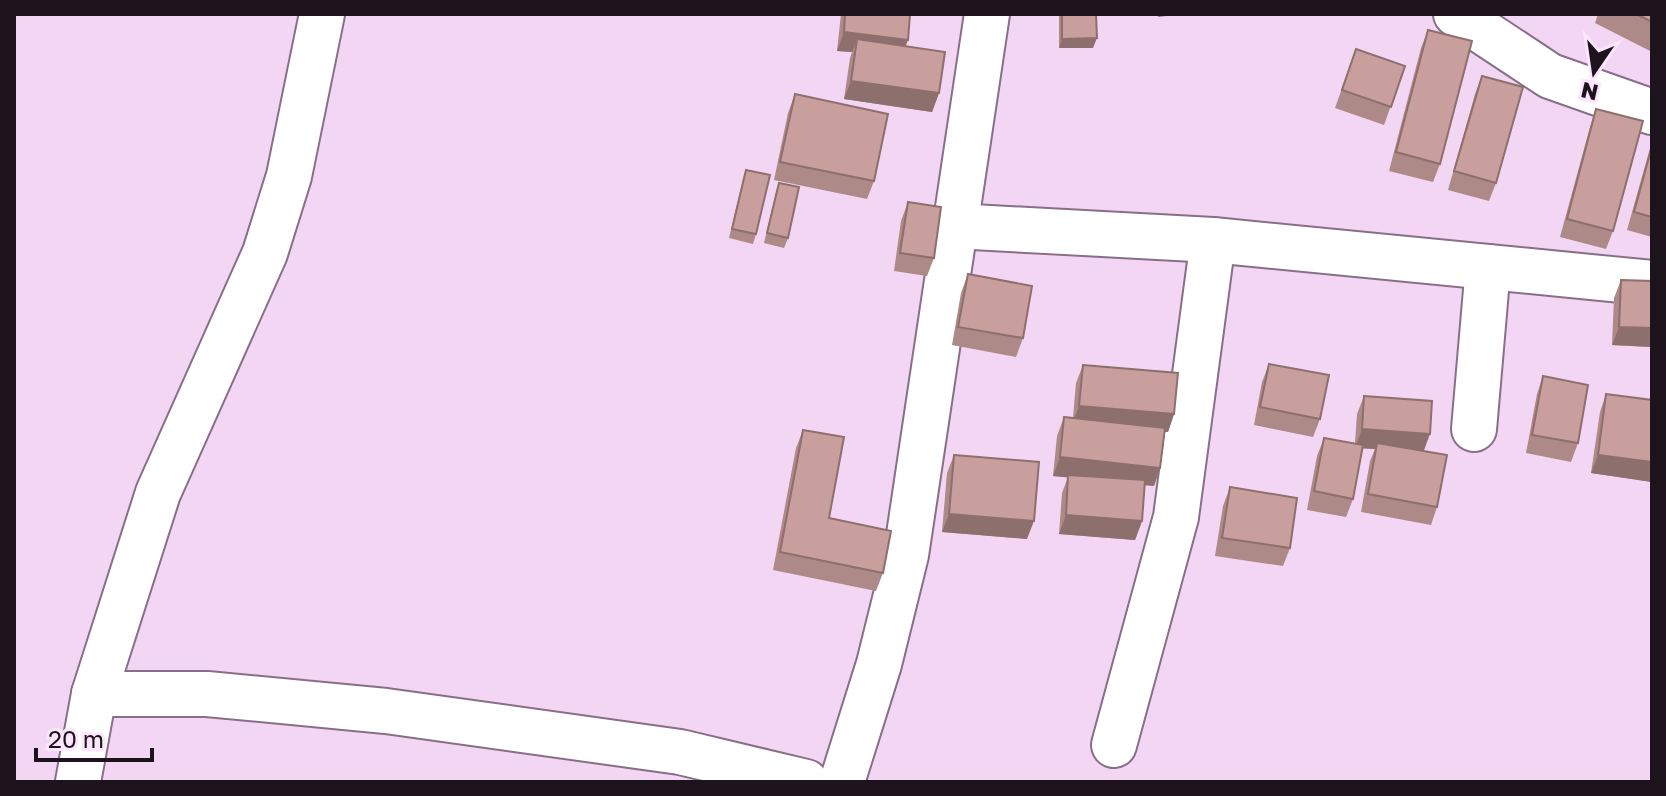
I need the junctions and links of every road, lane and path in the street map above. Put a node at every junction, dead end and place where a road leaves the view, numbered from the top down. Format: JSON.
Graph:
{"nodes":[{"id":1,"x":322,"y":14,"type":"edge"},
{"id":2,"x":987,"y":14,"type":"edge"},
{"id":3,"x":1456,"y":14,"type":"edge"},
{"id":4,"x":1652,"y":112,"type":"edge"},
{"id":5,"x":954,"y":226,"type":"junction"},
{"id":6,"x":1213,"y":240,"type":"junction"},
{"id":7,"x":1488,"y":267,"type":"junction"},
{"id":8,"x":1652,"y":283,"type":"edge"},
{"id":9,"x":1474,"y":429,"type":"dead end"},
{"id":10,"x":94,"y":694,"type":"junction"},
{"id":11,"x":1114,"y":745,"type":"dead end"},
{"id":12,"x":78,"y":782,"type":"edge"},
{"id":13,"x":806,"y":782,"type":"edge"},
{"id":14,"x":842,"y":782,"type":"edge"}],
"edges":[{"from":1,"to":10,"type":"street"},
{"from":2,"to":5,"type":"street"},
{"from":3,"to":4,"type":"street"},
{"from":5,"to":6,"type":"street"},
{"from":5,"to":14,"type":"street"},
{"from":6,"to":7,"type":"street"},
{"from":6,"to":11,"type":"street"},
{"from":7,"to":8,"type":"street"},
{"from":7,"to":9,"type":"street"},
{"from":10,"to":12,"type":"street"},
{"from":10,"to":13,"type":"street"}]}
